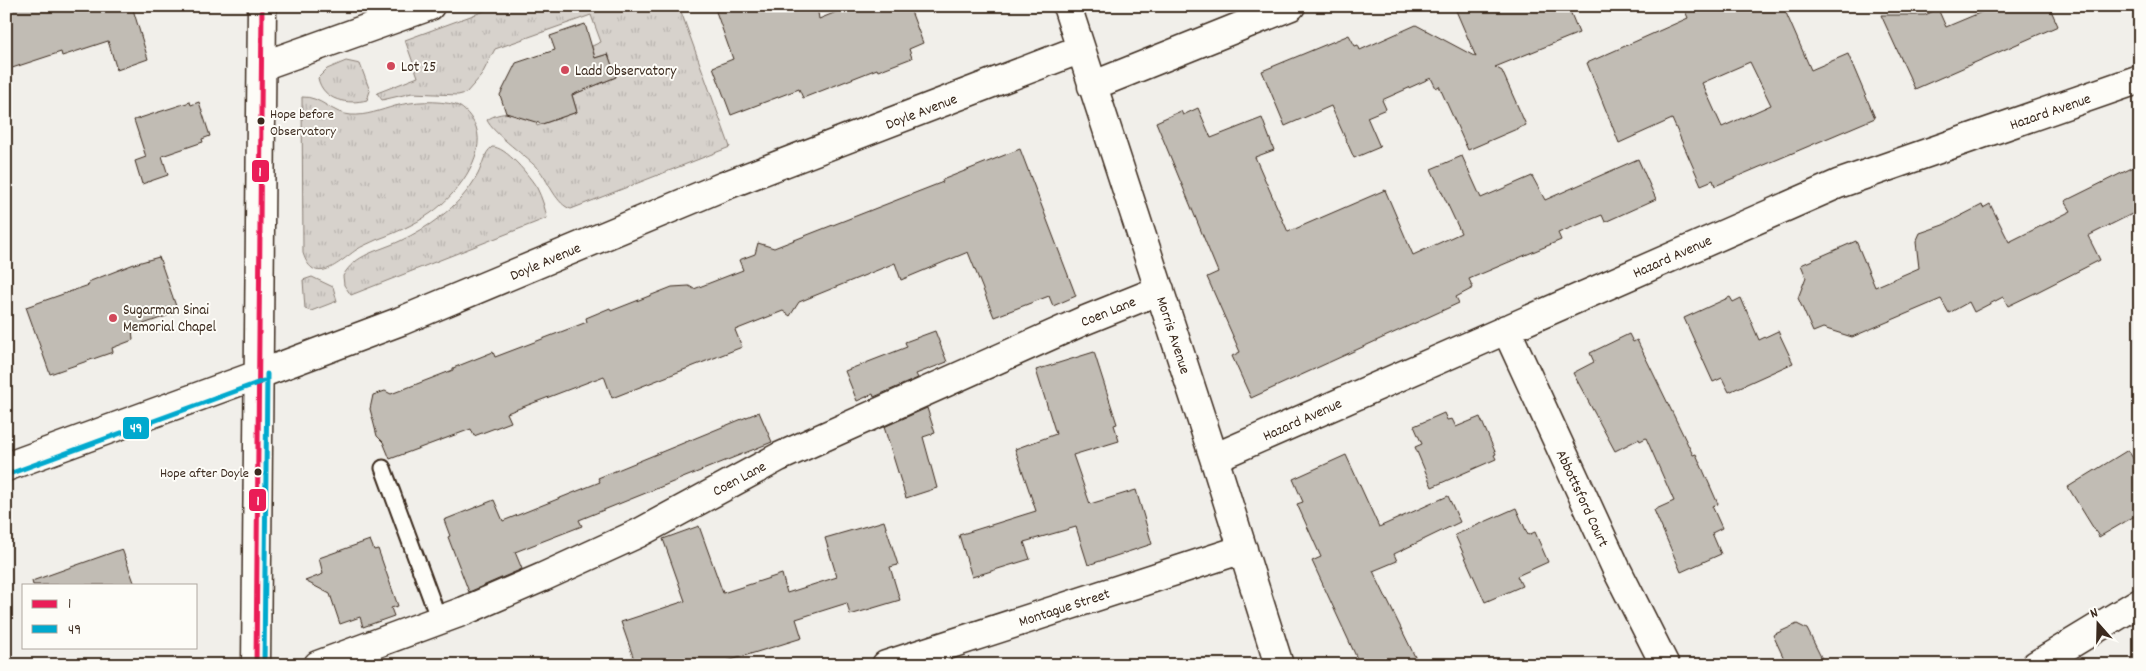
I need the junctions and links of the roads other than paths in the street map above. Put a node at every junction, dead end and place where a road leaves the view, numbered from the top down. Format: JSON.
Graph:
{"nodes":[{"id":1,"x":262,"y":6,"type":"edge"},
{"id":2,"x":430,"y":6,"type":"edge"},
{"id":3,"x":1067,"y":6,"type":"edge"},
{"id":4,"x":1291,"y":6,"type":"edge"},
{"id":5,"x":1081,"y":49,"type":"junction"},
{"id":6,"x":262,"y":66,"type":"junction"},
{"id":7,"x":2140,"y":79,"type":"edge"},
{"id":8,"x":1092,"y":86,"type":"junction"},
{"id":9,"x":1160,"y":290,"type":"junction"},
{"id":10,"x":1506,"y":329,"type":"junction"},
{"id":11,"x":260,"y":374,"type":"junction"},
{"id":12,"x":1214,"y":458,"type":"junction"},
{"id":13,"x":6,"y":466,"type":"edge"},
{"id":14,"x":383,"y":468,"type":"dead end"},
{"id":15,"x":1242,"y":549,"type":"junction"},
{"id":16,"x":2140,"y":602,"type":"edge"},
{"id":17,"x":439,"y":620,"type":"junction"},
{"id":18,"x":889,"y":664,"type":"edge"},
{"id":19,"x":256,"y":665,"type":"edge"},
{"id":20,"x":318,"y":665,"type":"edge"},
{"id":21,"x":1278,"y":665,"type":"edge"},
{"id":22,"x":1665,"y":665,"type":"edge"},
{"id":23,"x":2036,"y":665,"type":"edge"}],
"edges":[{"from":1,"to":6,"type":"street"},
{"from":2,"to":6,"type":"street"},
{"from":3,"to":5,"type":"street","name":"Morris Avenue"},
{"from":4,"to":8,"type":"street"},
{"from":5,"to":8,"type":"street","name":"Morris Avenue"},
{"from":5,"to":11,"type":"street","name":"Doyle Avenue"},
{"from":6,"to":11,"type":"street"},
{"from":7,"to":10,"type":"street","name":"Hazard Avenue"},
{"from":8,"to":9,"type":"street","name":"Morris Avenue"},
{"from":9,"to":12,"type":"street","name":"Morris Avenue"},
{"from":9,"to":17,"type":"street","name":"Coen Lane"},
{"from":10,"to":12,"type":"street","name":"Hazard Avenue"},
{"from":10,"to":22,"type":"street","name":"Abbottsford Court"},
{"from":11,"to":13,"type":"street","name":"Doyle Avenue"},
{"from":11,"to":19,"type":"street"},
{"from":12,"to":15,"type":"street","name":"Morris Avenue"},
{"from":14,"to":17,"type":"lane"},
{"from":15,"to":18,"type":"street","name":"Montague Street"},
{"from":15,"to":21,"type":"street","name":"Morris Avenue"},
{"from":16,"to":23,"type":"street"},
{"from":17,"to":20,"type":"street","name":"Coen Lane"}]}
